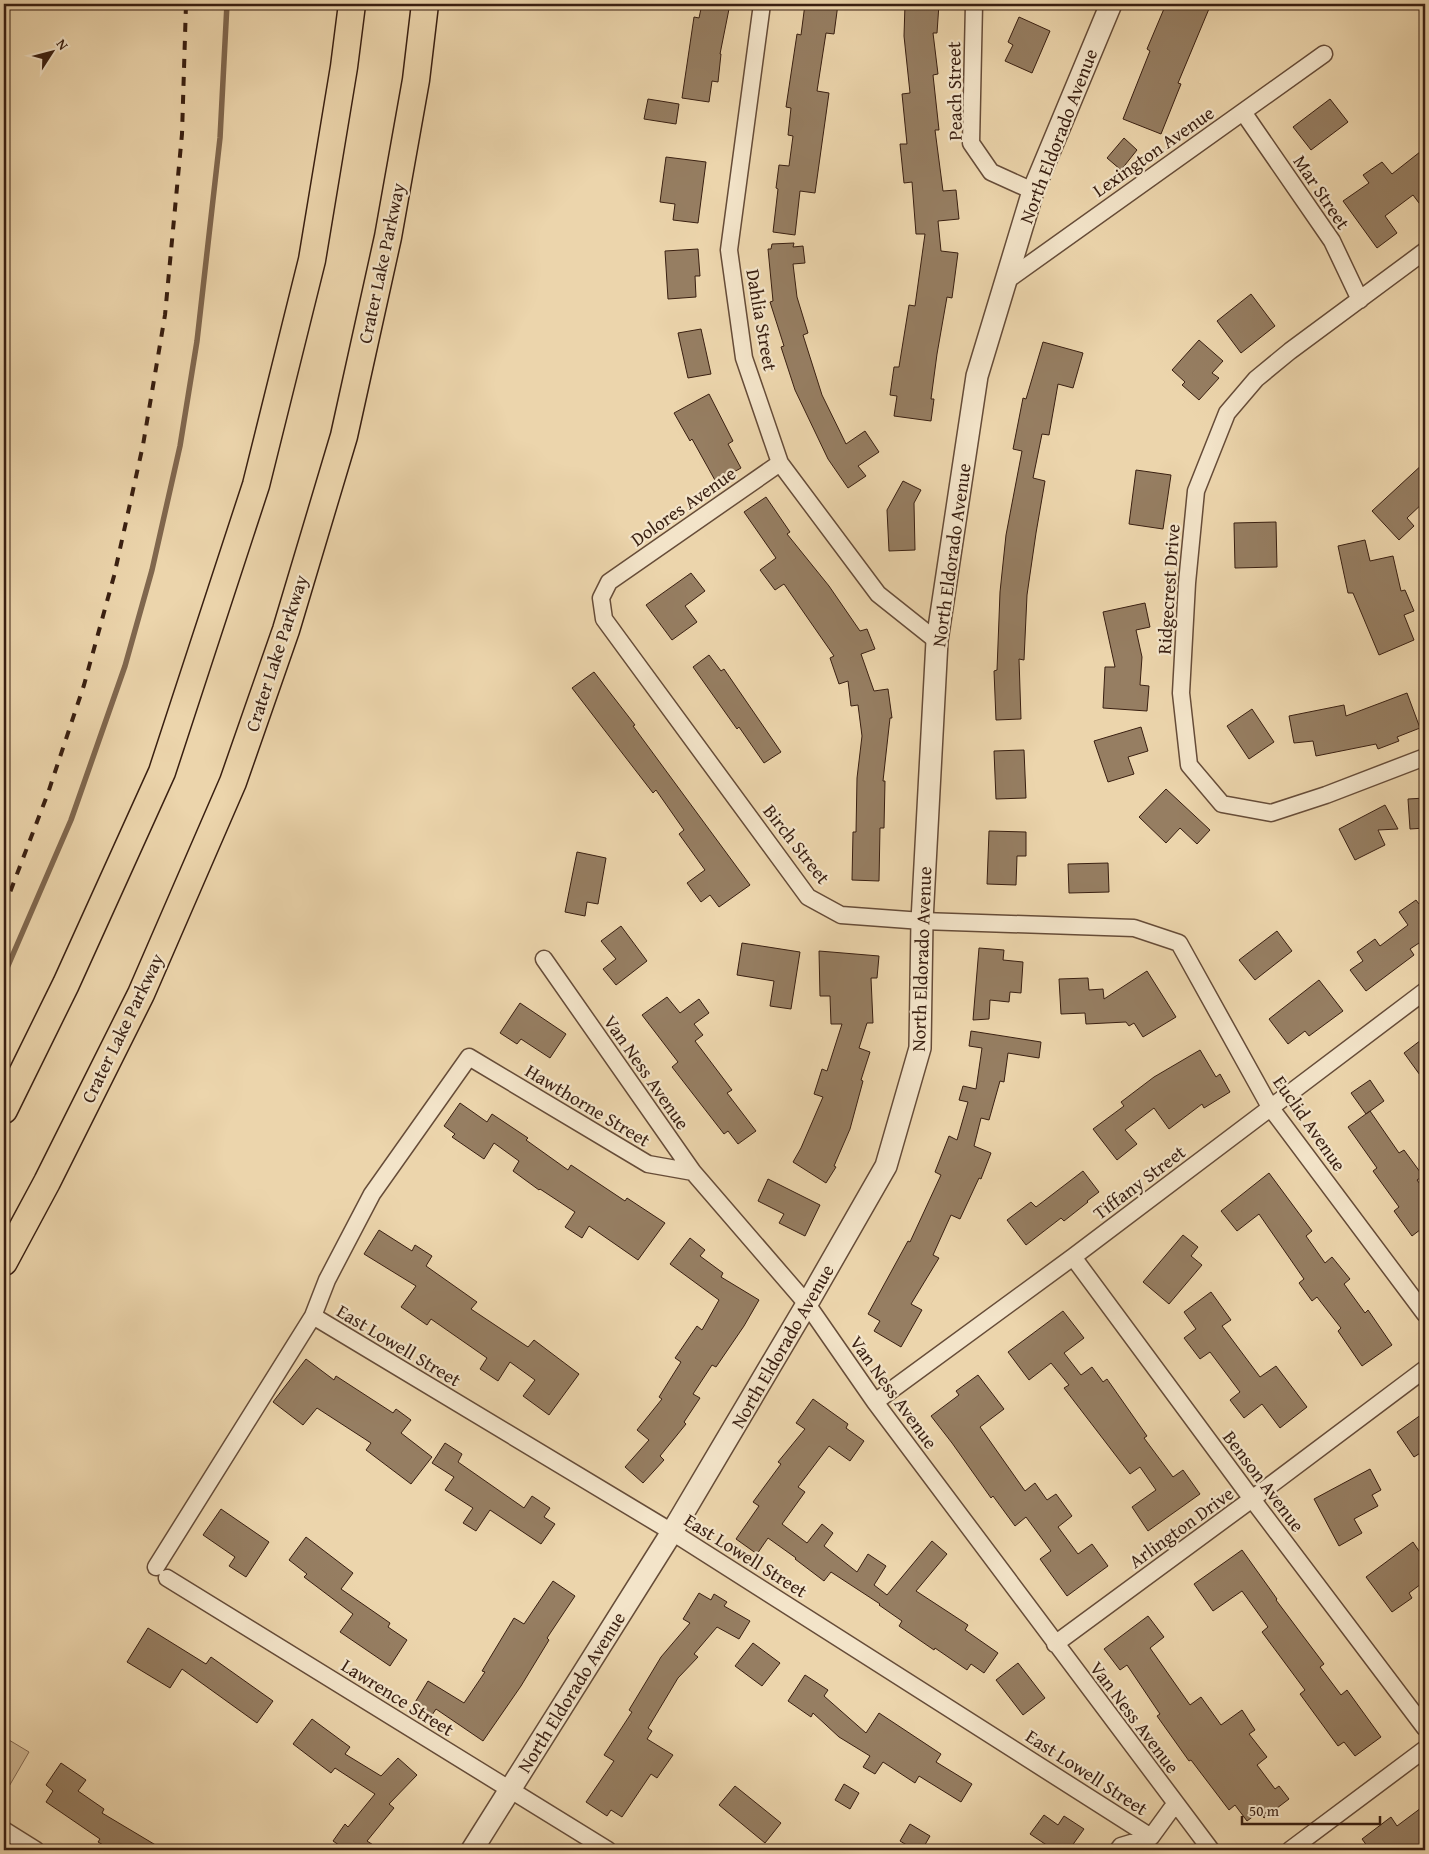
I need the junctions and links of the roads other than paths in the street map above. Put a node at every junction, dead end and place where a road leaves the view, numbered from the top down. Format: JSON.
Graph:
{"nodes":[{"id":1,"x":352,"y":4,"type":"edge"},
{"id":2,"x":425,"y":4,"type":"edge"},
{"id":3,"x":762,"y":4,"type":"edge"},
{"id":4,"x":974,"y":4,"type":"edge"},
{"id":5,"x":1111,"y":4,"type":"edge"},
{"id":6,"x":1324,"y":54,"type":"dead end"},
{"id":7,"x":1244,"y":112,"type":"junction"},
{"id":8,"x":1033,"y":191,"type":"junction"},
{"id":9,"x":1425,"y":251,"type":"edge"},
{"id":10,"x":1006,"y":281,"type":"junction"},
{"id":11,"x":1360,"y":300,"type":"junction"},
{"id":12,"x":780,"y":463,"type":"junction"},
{"id":13,"x":609,"y":582,"type":"joint"},
{"id":14,"x":937,"y":640,"type":"junction"},
{"id":15,"x":1425,"y":757,"type":"edge"},
{"id":16,"x":922,"y":921,"type":"junction"},
{"id":17,"x":1179,"y":944,"type":"joint"},
{"id":18,"x":544,"y":959,"type":"dead end"},
{"id":19,"x":1425,"y":991,"type":"edge"},
{"id":20,"x":1270,"y":1107,"type":"junction"},
{"id":21,"x":4,"y":1110,"type":"edge"},
{"id":22,"x":693,"y":1172,"type":"junction"},
{"id":23,"x":1073,"y":1258,"type":"junction"},
{"id":24,"x":4,"y":1262,"type":"edge"},
{"id":25,"x":807,"y":1304,"type":"junction"},
{"id":26,"x":1425,"y":1314,"type":"edge"},
{"id":27,"x":313,"y":1316,"type":"junction"},
{"id":28,"x":1425,"y":1369,"type":"edge"},
{"id":29,"x":875,"y":1402,"type":"junction"},
{"id":30,"x":1252,"y":1500,"type":"junction"},
{"id":31,"x":672,"y":1532,"type":"junction"},
{"id":32,"x":1055,"y":1644,"type":"junction"},
{"id":33,"x":1425,"y":1728,"type":"edge"},
{"id":34,"x":1425,"y":1749,"type":"edge"},
{"id":35,"x":509,"y":1790,"type":"junction"},
{"id":36,"x":1175,"y":1804,"type":"junction"},
{"id":37,"x":4,"y":1830,"type":"edge"},
{"id":38,"x":1152,"y":1843,"type":"edge"},
{"id":39,"x":36,"y":1850,"type":"edge"},
{"id":40,"x":472,"y":1850,"type":"edge"},
{"id":41,"x":608,"y":1850,"type":"edge"},
{"id":42,"x":1118,"y":1850,"type":"edge"},
{"id":43,"x":1211,"y":1850,"type":"edge"},
{"id":44,"x":1290,"y":1850,"type":"edge"}],
"edges":[{"from":1,"to":21,"type":"main road"},
{"from":2,"to":24,"type":"main road","name":"Crater Lake Parkway"},
{"from":3,"to":12,"type":"street","name":"Dahlia Street"},
{"from":4,"to":8,"type":"street","name":"Peach Street"},
{"from":5,"to":8,"type":"street","name":"North Eldorado Avenue"},
{"from":6,"to":7,"type":"street","name":"Lexington Avenue"},
{"from":7,"to":10,"type":"street","name":"Lexington Avenue"},
{"from":7,"to":11,"type":"street","name":"Mar Street"},
{"from":8,"to":10,"type":"street","name":"North Eldorado Avenue"},
{"from":9,"to":11,"type":"street","name":"Ridgecrest Drive"},
{"from":10,"to":14,"type":"street","name":"North Eldorado Avenue"},
{"from":11,"to":15,"type":"street","name":"Ridgecrest Drive"},
{"from":12,"to":13,"type":"street","name":"Dolores Avenue"},
{"from":12,"to":14,"type":"street","name":"Dahlia Street"},
{"from":13,"to":16,"type":"street","name":"Birch Street"},
{"from":14,"to":16,"type":"street","name":"North Eldorado Avenue"},
{"from":16,"to":17,"type":"street","name":"Birch Street"},
{"from":16,"to":25,"type":"street","name":"North Eldorado Avenue"},
{"from":17,"to":20,"type":"street","name":"Euclid Avenue"},
{"from":18,"to":22,"type":"street","name":"Van Ness Avenue"},
{"from":19,"to":20,"type":"street","name":"Tiffany Street"},
{"from":20,"to":23,"type":"street","name":"Tiffany Street"},
{"from":20,"to":26,"type":"street","name":"Euclid Avenue"},
{"from":22,"to":25,"type":"street","name":"Van Ness Avenue"},
{"from":22,"to":27,"type":"street","name":"Hawthorne Street"},
{"from":23,"to":29,"type":"street","name":"Tiffany Street"},
{"from":23,"to":30,"type":"street","name":"Benson Avenue"},
{"from":25,"to":29,"type":"street","name":"Van Ness Avenue"},
{"from":25,"to":31,"type":"street","name":"North Eldorado Avenue"},
{"from":27,"to":31,"type":"street","name":"East Lowell Street"},
{"from":27,"to":35,"type":"street","name":"Lawrence Street"},
{"from":28,"to":30,"type":"street","name":"Arlington Drive"},
{"from":29,"to":32,"type":"street","name":"Van Ness Avenue"},
{"from":30,"to":32,"type":"street","name":"Arlington Drive"},
{"from":30,"to":33,"type":"street","name":"Benson Avenue"},
{"from":31,"to":35,"type":"street","name":"North Eldorado Avenue"},
{"from":31,"to":38,"type":"street","name":"East Lowell Street"},
{"from":32,"to":36,"type":"street","name":"Van Ness Avenue"},
{"from":34,"to":44,"type":"street"},
{"from":35,"to":40,"type":"street","name":"North Eldorado Avenue"},
{"from":35,"to":41,"type":"street","name":"Lawrence Street"},
{"from":36,"to":38,"type":"street"},
{"from":36,"to":43,"type":"street","name":"Van Ness Avenue"},
{"from":37,"to":39,"type":"street"},
{"from":38,"to":42,"type":"street"}]}
